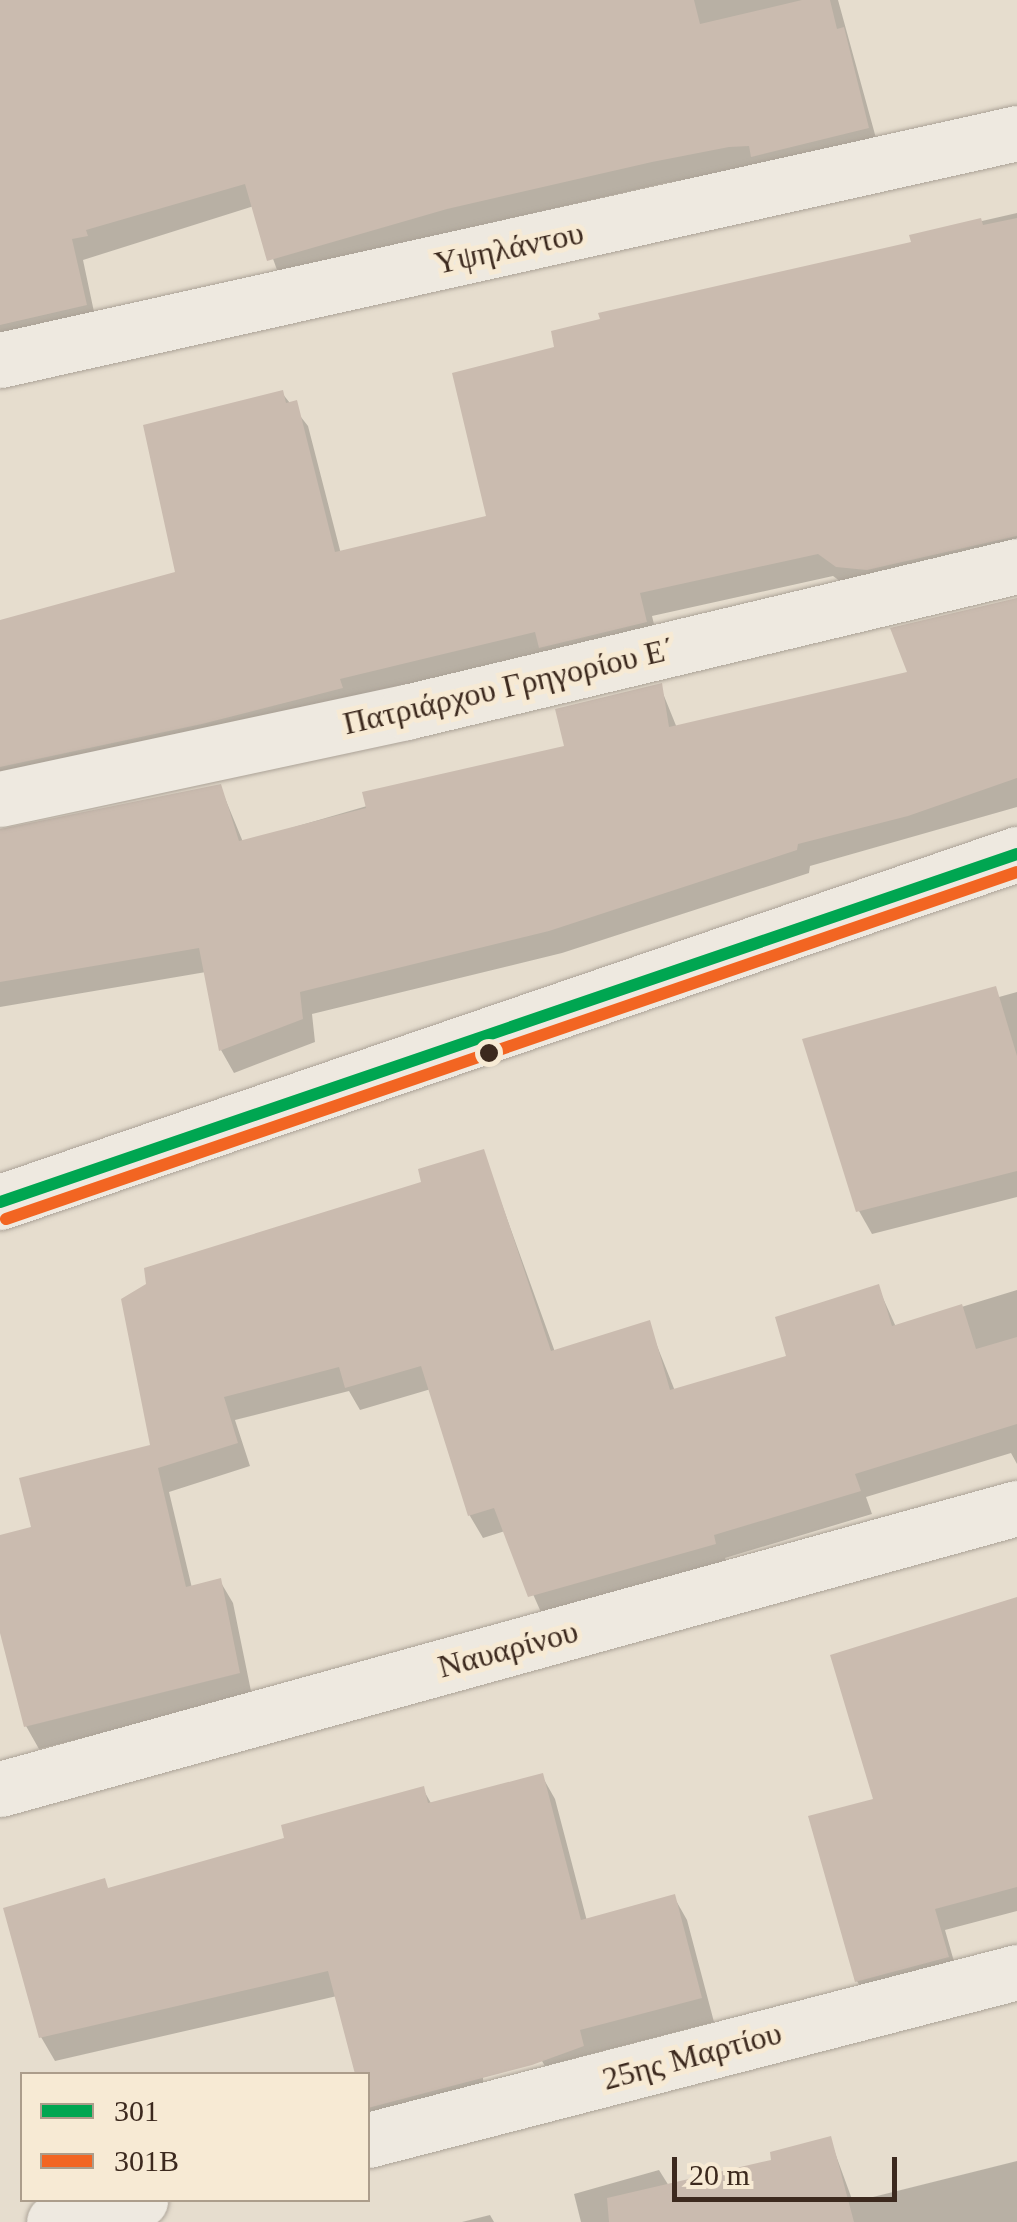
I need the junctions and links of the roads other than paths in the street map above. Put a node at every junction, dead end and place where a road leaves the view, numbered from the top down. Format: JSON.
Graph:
{"nodes":[{"id":1,"x":1017,"y":134,"type":"edge"},
{"id":2,"x":0,"y":360,"type":"edge"},
{"id":3,"x":1017,"y":566,"type":"edge"},
{"id":4,"x":0,"y":799,"type":"edge"},
{"id":5,"x":1017,"y":854,"type":"edge"},
{"id":6,"x":0,"y":1202,"type":"edge"},
{"id":7,"x":1017,"y":1508,"type":"edge"},
{"id":8,"x":0,"y":1789,"type":"edge"},
{"id":9,"x":1017,"y":1972,"type":"edge"},
{"id":10,"x":370,"y":2139,"type":"edge"},
{"id":11,"x":132,"y":2202,"type":"edge"},
{"id":12,"x":54,"y":2222,"type":"edge"}],
"edges":[{"from":1,"to":2,"type":"street","name":"Υψηλάντου"},
{"from":3,"to":4,"type":"street","name":"Πατριάρχου Γρηγορίου Ε΄"},
{"from":5,"to":6,"type":"street"},
{"from":7,"to":8,"type":"street","name":"Ναυαρίνου"},
{"from":9,"to":10,"type":"street","name":"25ης Μαρτίου"},
{"from":11,"to":12,"type":"street"}]}
